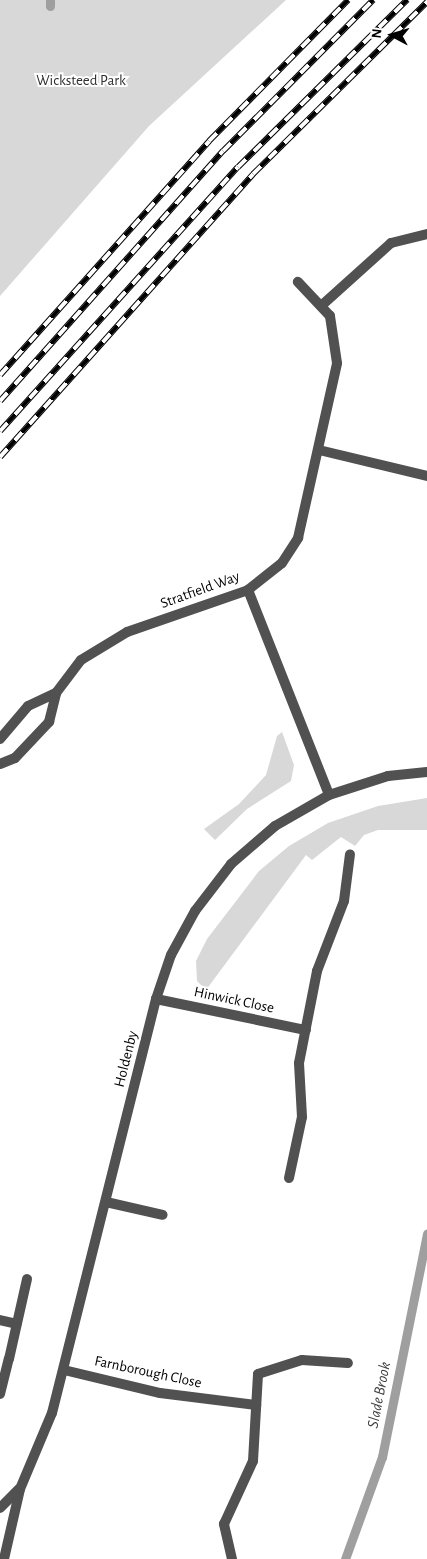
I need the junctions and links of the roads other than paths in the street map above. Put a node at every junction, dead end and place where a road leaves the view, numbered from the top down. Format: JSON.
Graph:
{"nodes":[{"id":1,"x":427,"y":234,"type":"edge"},
{"id":2,"x":298,"y":282,"type":"dead end"},
{"id":3,"x":321,"y":306,"type":"junction"},
{"id":4,"x":319,"y":450,"type":"junction"},
{"id":5,"x":427,"y":476,"type":"edge"},
{"id":6,"x":248,"y":590,"type":"junction"},
{"id":7,"x":56,"y":693,"type":"junction"},
{"id":8,"x":0,"y":739,"type":"edge"},
{"id":9,"x":0,"y":764,"type":"edge"},
{"id":10,"x":427,"y":772,"type":"edge"},
{"id":11,"x":329,"y":795,"type":"junction"},
{"id":12,"x":350,"y":854,"type":"dead end"},
{"id":13,"x":156,"y":999,"type":"junction"},
{"id":14,"x":306,"y":1030,"type":"junction"},
{"id":15,"x":289,"y":1178,"type":"dead end"},
{"id":16,"x":106,"y":1202,"type":"junction"},
{"id":17,"x":163,"y":1215,"type":"dead end"},
{"id":18,"x":27,"y":1280,"type":"dead end"},
{"id":19,"x":0,"y":1320,"type":"edge"},
{"id":20,"x":17,"y":1324,"type":"junction"},
{"id":21,"x":348,"y":1363,"type":"dead end"},
{"id":22,"x":64,"y":1370,"type":"junction"},
{"id":23,"x":0,"y":1394,"type":"edge"},
{"id":24,"x":256,"y":1405,"type":"junction"},
{"id":25,"x":20,"y":1489,"type":"junction"},
{"id":26,"x":0,"y":1508,"type":"edge"},
{"id":27,"x":4,"y":1559,"type":"edge"},
{"id":28,"x":232,"y":1559,"type":"edge"}],
"edges":[{"from":1,"to":3,"type":"street"},
{"from":2,"to":3,"type":"street","name":"Stratfield Way"},
{"from":3,"to":4,"type":"street","name":"Stratfield Way"},
{"from":4,"to":5,"type":"street"},
{"from":4,"to":6,"type":"street","name":"Stratfield Way"},
{"from":6,"to":7,"type":"street","name":"Stratfield Way"},
{"from":6,"to":11,"type":"street"},
{"from":7,"to":8,"type":"street","name":"Stratfield Way"},
{"from":7,"to":9,"type":"street","name":"Stratfield Way"},
{"from":10,"to":11,"type":"street","name":"Holdenby"},
{"from":11,"to":13,"type":"street","name":"Holdenby"},
{"from":12,"to":14,"type":"street"},
{"from":13,"to":14,"type":"street","name":"Hinwick Close"},
{"from":13,"to":16,"type":"street","name":"Holdenby"},
{"from":14,"to":15,"type":"street"},
{"from":16,"to":17,"type":"street"},
{"from":16,"to":22,"type":"street","name":"Holdenby"},
{"from":18,"to":20,"type":"street"},
{"from":19,"to":20,"type":"street"},
{"from":20,"to":23,"type":"street"},
{"from":21,"to":24,"type":"street"},
{"from":22,"to":24,"type":"street","name":"Farnborough Close"},
{"from":22,"to":25,"type":"street","name":"Holdenby"},
{"from":24,"to":28,"type":"street"},
{"from":25,"to":26,"type":"street","name":"Holdenby"},
{"from":25,"to":27,"type":"street","name":"Holdenby"}]}
